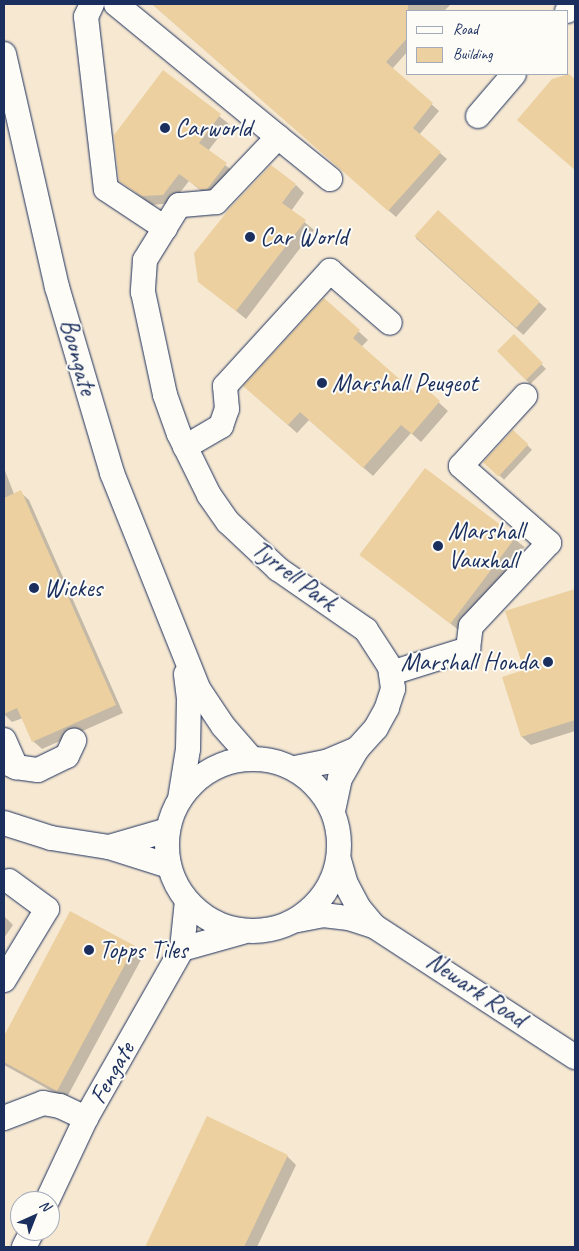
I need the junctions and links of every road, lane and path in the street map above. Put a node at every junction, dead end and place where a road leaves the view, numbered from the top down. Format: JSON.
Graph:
{"nodes":[{"id":1,"x":92,"y":4,"type":"edge"},
{"id":2,"x":116,"y":4,"type":"edge"},
{"id":3,"x":4,"y":54,"type":"edge"},
{"id":4,"x":513,"y":75,"type":"edge"},
{"id":5,"x":478,"y":116,"type":"dead end"},
{"id":6,"x":278,"y":137,"type":"junction"},
{"id":7,"x":330,"y":179,"type":"dead end"},
{"id":8,"x":165,"y":228,"type":"junction"},
{"id":9,"x":390,"y":323,"type":"dead end"},
{"id":10,"x":525,"y":396,"type":"dead end"},
{"id":11,"x":185,"y":447,"type":"junction"},
{"id":12,"x":182,"y":650,"type":"junction"},
{"id":13,"x":391,"y":674,"type":"junction"},
{"id":14,"x":4,"y":740,"type":"edge"},
{"id":15,"x":74,"y":741,"type":"dead end"},
{"id":16,"x":356,"y":749,"type":"junction"},
{"id":17,"x":252,"y":758,"type":"junction"},
{"id":18,"x":10,"y":764,"type":"edge"},
{"id":19,"x":295,"y":768,"type":"junction"},
{"id":20,"x":180,"y":799,"type":"junction"},
{"id":21,"x":333,"y":810,"type":"junction"},
{"id":22,"x":4,"y":823,"type":"edge"},
{"id":23,"x":168,"y":830,"type":"junction"},
{"id":24,"x":109,"y":847,"type":"junction"},
{"id":25,"x":339,"y":860,"type":"junction"},
{"id":26,"x":169,"y":866,"type":"junction"},
{"id":27,"x":9,"y":881,"type":"dead end"},
{"id":28,"x":187,"y":901,"type":"junction"},
{"id":29,"x":297,"y":920,"type":"junction"},
{"id":30,"x":374,"y":926,"type":"junction"},
{"id":31,"x":248,"y":932,"type":"junction"},
{"id":32,"x":182,"y":948,"type":"junction"},
{"id":33,"x":4,"y":980,"type":"edge"},
{"id":34,"x":575,"y":1057,"type":"edge"},
{"id":35,"x":4,"y":1118,"type":"edge"},
{"id":36,"x":86,"y":1118,"type":"junction"},
{"id":37,"x":51,"y":1191,"type":"edge"}],
"edges":[{"from":1,"to":8,"type":"street"},
{"from":2,"to":6,"type":"street"},
{"from":3,"to":12,"type":"street","name":"Boongate"},
{"from":4,"to":5,"type":"street"},
{"from":6,"to":7,"type":"street"},
{"from":6,"to":8,"type":"street","name":"Tyrrell Park"},
{"from":8,"to":11,"type":"street","name":"Tyrrell Park"},
{"from":9,"to":11,"type":"street"},
{"from":10,"to":13,"type":"street"},
{"from":11,"to":13,"type":"street","name":"Tyrrell Park"},
{"from":12,"to":17,"type":"street","name":"Boongate"},
{"from":12,"to":20,"type":"street","name":"Boongate"},
{"from":13,"to":16,"type":"street","name":"Tyrrell Park"},
{"from":14,"to":18,"type":"street"},
{"from":15,"to":18,"type":"street"},
{"from":16,"to":19,"type":"street"},
{"from":16,"to":21,"type":"street"},
{"from":17,"to":19,"type":"street"},
{"from":17,"to":20,"type":"street"},
{"from":19,"to":21,"type":"street"},
{"from":20,"to":23,"type":"street"},
{"from":21,"to":25,"type":"street"},
{"from":22,"to":24,"type":"street"},
{"from":23,"to":24,"type":"street"},
{"from":23,"to":26,"type":"street"},
{"from":24,"to":26,"type":"street"},
{"from":25,"to":29,"type":"street"},
{"from":25,"to":30,"type":"street","name":"Newark Road"},
{"from":26,"to":28,"type":"street"},
{"from":27,"to":33,"type":"street"},
{"from":28,"to":31,"type":"street"},
{"from":28,"to":32,"type":"street","name":"Fengate"},
{"from":29,"to":30,"type":"street","name":"Newark Road"},
{"from":29,"to":31,"type":"street"},
{"from":30,"to":34,"type":"street","name":"Newark Road"},
{"from":31,"to":32,"type":"street"},
{"from":32,"to":36,"type":"street","name":"Fengate"},
{"from":35,"to":36,"type":"street"},
{"from":36,"to":37,"type":"street","name":"Fengate"}]}
